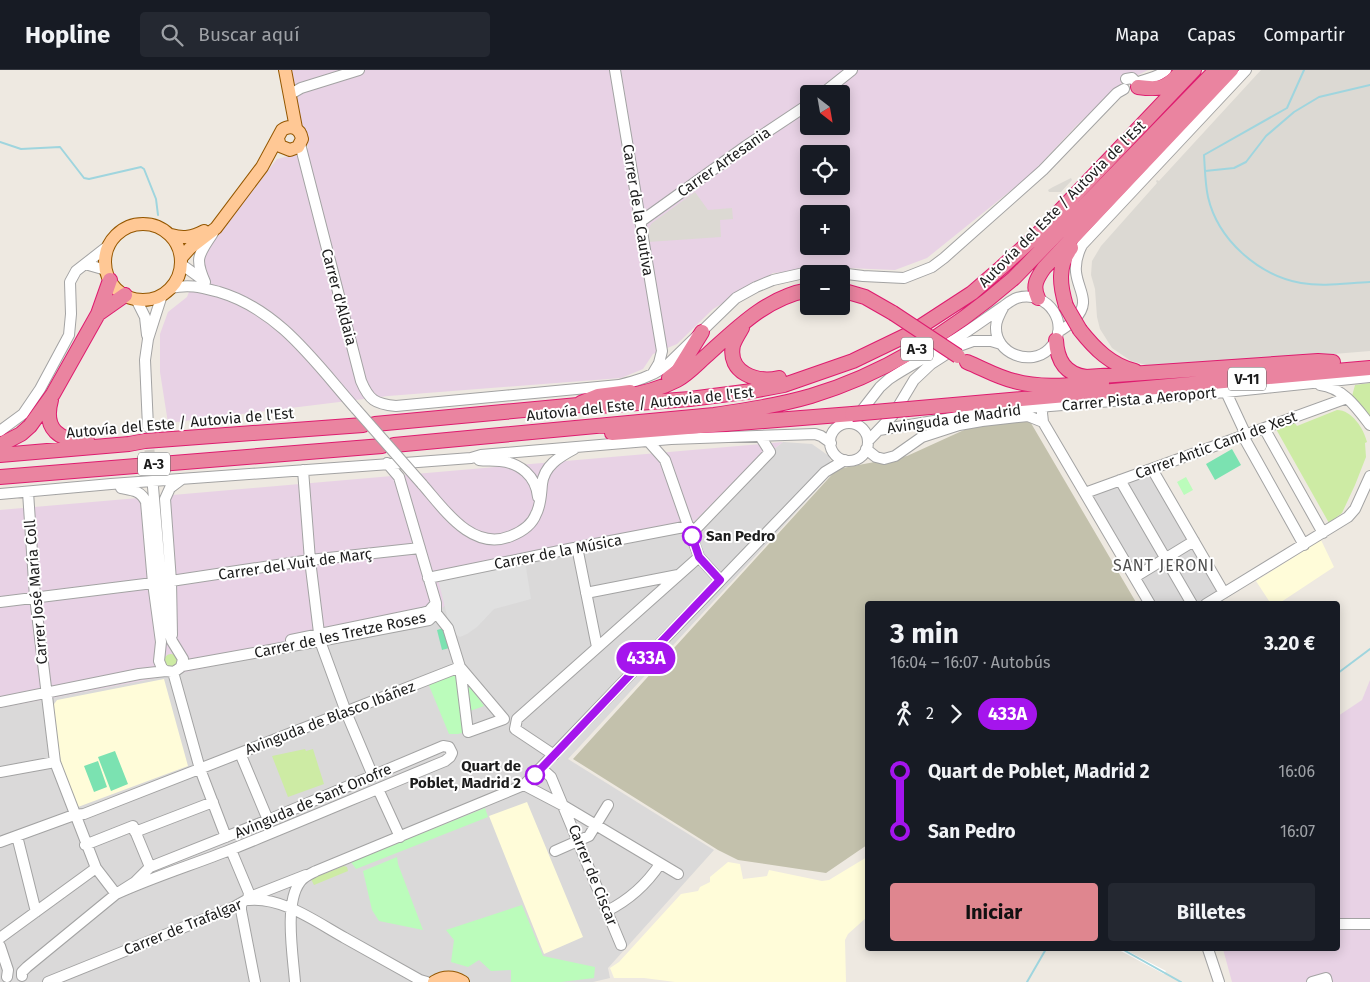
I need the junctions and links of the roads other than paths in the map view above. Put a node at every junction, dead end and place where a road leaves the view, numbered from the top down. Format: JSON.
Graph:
{"nodes":[{"id":1,"x":285,"y":70,"type":"edge"},
{"id":2,"x":359,"y":70,"type":"edge"},
{"id":3,"x":615,"y":70,"type":"edge"},
{"id":4,"x":852,"y":70,"type":"edge"},
{"id":5,"x":1166,"y":70,"type":"edge"},
{"id":6,"x":1183,"y":70,"type":"edge"},
{"id":7,"x":1194,"y":70,"type":"edge"},
{"id":8,"x":1216,"y":70,"type":"edge"},
{"id":9,"x":1231,"y":70,"type":"edge"},
{"id":10,"x":1246,"y":70,"type":"edge"},
{"id":11,"x":1129,"y":82,"type":"edge"},
{"id":12,"x":833,"y":85,"type":"edge"},
{"id":13,"x":289,"y":92,"type":"junction"},
{"id":14,"x":800,"y":110,"type":"edge"},
{"id":15,"x":286,"y":132,"type":"junction"},
{"id":16,"x":293,"y":148,"type":"junction"},
{"id":17,"x":262,"y":167,"type":"junction"},
{"id":18,"x":1112,"y":197,"type":"junction"},
{"id":19,"x":224,"y":216,"type":"junction"},
{"id":20,"x":640,"y":222,"type":"junction"},
{"id":21,"x":216,"y":228,"type":"junction"},
{"id":22,"x":171,"y":236,"type":"junction"},
{"id":23,"x":108,"y":246,"type":"junction"},
{"id":24,"x":181,"y":261,"type":"junction"},
{"id":25,"x":85,"y":264,"type":"junction"},
{"id":26,"x":108,"y":275,"type":"junction"},
{"id":27,"x":205,"y":282,"type":"junction"},
{"id":28,"x":166,"y":292,"type":"junction"},
{"id":29,"x":800,"y":292,"type":"edge"},
{"id":30,"x":850,"y":293,"type":"edge"},
{"id":31,"x":228,"y":295,"type":"junction"},
{"id":32,"x":131,"y":297,"type":"junction"},
{"id":33,"x":1038,"y":298,"type":"junction"},
{"id":34,"x":1004,"y":306,"type":"junction"},
{"id":35,"x":1061,"y":311,"type":"junction"},
{"id":36,"x":98,"y":314,"type":"junction"},
{"id":37,"x":1078,"y":316,"type":"junction"},
{"id":38,"x":747,"y":321,"type":"junction"},
{"id":39,"x":702,"y":332,"type":"junction"},
{"id":40,"x":1057,"y":336,"type":"junction"},
{"id":41,"x":148,"y":339,"type":"junction"},
{"id":42,"x":1001,"y":344,"type":"junction"},
{"id":43,"x":683,"y":350,"type":"junction"},
{"id":44,"x":662,"y":351,"type":"junction"},
{"id":45,"x":963,"y":359,"type":"junction"},
{"id":46,"x":1370,"y":359,"type":"edge"},
{"id":47,"x":1370,"y":368,"type":"edge"},
{"id":48,"x":652,"y":375,"type":"junction"},
{"id":49,"x":1139,"y":377,"type":"junction"},
{"id":50,"x":1370,"y":377,"type":"edge"},
{"id":51,"x":802,"y":378,"type":"junction"},
{"id":52,"x":1354,"y":378,"type":"junction"},
{"id":53,"x":1306,"y":384,"type":"junction"},
{"id":54,"x":1124,"y":389,"type":"junction"},
{"id":55,"x":1226,"y":392,"type":"junction"},
{"id":56,"x":53,"y":394,"type":"junction"},
{"id":57,"x":594,"y":398,"type":"junction"},
{"id":58,"x":1347,"y":398,"type":"junction"},
{"id":59,"x":578,"y":405,"type":"junction"},
{"id":60,"x":1043,"y":407,"type":"junction"},
{"id":61,"x":852,"y":419,"type":"junction"},
{"id":62,"x":1043,"y":422,"type":"junction"},
{"id":63,"x":1370,"y":425,"type":"edge"},
{"id":64,"x":1264,"y":428,"type":"junction"},
{"id":65,"x":879,"y":430,"type":"junction"},
{"id":66,"x":0,"y":431,"type":"edge"},
{"id":67,"x":146,"y":434,"type":"junction"},
{"id":68,"x":519,"y":434,"type":"junction"},
{"id":69,"x":1244,"y":435,"type":"junction"},
{"id":70,"x":760,"y":436,"type":"junction"},
{"id":71,"x":649,"y":442,"type":"junction"},
{"id":72,"x":0,"y":445,"type":"edge"},
{"id":73,"x":868,"y":445,"type":"junction"},
{"id":74,"x":832,"y":447,"type":"junction"},
{"id":75,"x":576,"y":448,"type":"junction"},
{"id":76,"x":0,"y":455,"type":"edge"},
{"id":77,"x":471,"y":458,"type":"junction"},
{"id":78,"x":845,"y":460,"type":"junction"},
{"id":79,"x":418,"y":462,"type":"junction"},
{"id":80,"x":387,"y":463,"type":"junction"},
{"id":81,"x":1152,"y":469,"type":"junction"},
{"id":82,"x":303,"y":470,"type":"junction"},
{"id":83,"x":826,"y":472,"type":"junction"},
{"id":84,"x":1370,"y":476,"type":"edge"},
{"id":85,"x":0,"y":477,"type":"edge"},
{"id":86,"x":399,"y":477,"type":"junction"},
{"id":87,"x":182,"y":479,"type":"junction"},
{"id":88,"x":1120,"y":480,"type":"junction"},
{"id":89,"x":112,"y":484,"type":"junction"},
{"id":90,"x":153,"y":487,"type":"tunnel mouth"},
{"id":91,"x":28,"y":492,"type":"junction"},
{"id":92,"x":1085,"y":493,"type":"junction"},
{"id":93,"x":0,"y":494,"type":"edge"},
{"id":94,"x":538,"y":508,"type":"junction"},
{"id":95,"x":690,"y":530,"type":"junction"},
{"id":96,"x":1324,"y":533,"type":"junction"},
{"id":97,"x":1194,"y":540,"type":"junction"},
{"id":98,"x":1304,"y":545,"type":"junction"},
{"id":99,"x":577,"y":547,"type":"junction"},
{"id":100,"x":420,"y":548,"type":"junction"},
{"id":101,"x":699,"y":557,"type":"junction"},
{"id":102,"x":1166,"y":558,"type":"junction"},
{"id":103,"x":310,"y":560,"type":"junction"},
{"id":104,"x":679,"y":574,"type":"junction"},
{"id":105,"x":1135,"y":577,"type":"junction"},
{"id":106,"x":428,"y":578,"type":"junction"},
{"id":107,"x":720,"y":580,"type":"junction"},
{"id":108,"x":171,"y":581,"type":"junction"},
{"id":109,"x":153,"y":583,"type":"junction"},
{"id":110,"x":586,"y":593,"type":"junction"},
{"id":111,"x":1224,"y":593,"type":"junction"},
{"id":112,"x":35,"y":596,"type":"junction"},
{"id":113,"x":1148,"y":601,"type":"edge"},
{"id":114,"x":1190,"y":601,"type":"edge"},
{"id":115,"x":1211,"y":601,"type":"edge"},
{"id":116,"x":0,"y":602,"type":"edge"},
{"id":117,"x":436,"y":608,"type":"junction"},
{"id":118,"x":164,"y":618,"type":"junction"},
{"id":119,"x":320,"y":638,"type":"junction"},
{"id":120,"x":172,"y":641,"type":"junction"},
{"id":121,"x":161,"y":642,"type":"junction"},
{"id":122,"x":597,"y":647,"type":"junction"},
{"id":123,"x":181,"y":657,"type":"junction"},
{"id":124,"x":160,"y":659,"type":"junction"},
{"id":125,"x":460,"y":667,"type":"junction"},
{"id":126,"x":169,"y":672,"type":"junction"},
{"id":127,"x":139,"y":674,"type":"junction"},
{"id":128,"x":46,"y":693,"type":"junction"},
{"id":129,"x":0,"y":702,"type":"edge"},
{"id":130,"x":346,"y":712,"type":"junction"},
{"id":131,"x":240,"y":753,"type":"junction"},
{"id":132,"x":554,"y":755,"type":"junction"},
{"id":133,"x":55,"y":762,"type":"junction"},
{"id":134,"x":200,"y":768,"type":"junction"},
{"id":135,"x":541,"y":768,"type":"junction"},
{"id":136,"x":0,"y":772,"type":"edge"},
{"id":137,"x":373,"y":776,"type":"junction"},
{"id":138,"x":524,"y":785,"type":"junction"},
{"id":139,"x":378,"y":789,"type":"junction"},
{"id":140,"x":213,"y":802,"type":"junction"},
{"id":141,"x":608,"y":805,"type":"dead end"},
{"id":142,"x":564,"y":806,"type":"junction"},
{"id":143,"x":74,"y":815,"type":"junction"},
{"id":144,"x":268,"y":820,"type":"junction"},
{"id":145,"x":596,"y":825,"type":"junction"},
{"id":146,"x":135,"y":832,"type":"junction"},
{"id":147,"x":17,"y":836,"type":"junction"},
{"id":148,"x":226,"y":837,"type":"junction"},
{"id":149,"x":400,"y":837,"type":"junction"},
{"id":150,"x":578,"y":841,"type":"junction"},
{"id":151,"x":0,"y":842,"type":"edge"},
{"id":152,"x":85,"y":845,"type":"junction"},
{"id":153,"x":231,"y":850,"type":"junction"},
{"id":154,"x":555,"y":851,"type":"dead end"},
{"id":155,"x":660,"y":864,"type":"junction"},
{"id":156,"x":150,"y":867,"type":"junction"},
{"id":157,"x":96,"y":868,"type":"junction"},
{"id":158,"x":316,"y":871,"type":"junction"},
{"id":159,"x":678,"y":874,"type":"dead end"},
{"id":160,"x":116,"y":894,"type":"junction"},
{"id":161,"x":294,"y":894,"type":"junction"},
{"id":162,"x":244,"y":902,"type":"junction"},
{"id":163,"x":291,"y":909,"type":"junction"},
{"id":164,"x":607,"y":911,"type":"junction"},
{"id":165,"x":36,"y":912,"type":"junction"},
{"id":166,"x":305,"y":916,"type":"junction"},
{"id":167,"x":1340,"y":924,"type":"edge"},
{"id":168,"x":1370,"y":924,"type":"edge"},
{"id":169,"x":0,"y":938,"type":"edge"},
{"id":170,"x":621,"y":945,"type":"dead end"},
{"id":171,"x":0,"y":946,"type":"edge"},
{"id":172,"x":1209,"y":951,"type":"edge"},
{"id":173,"x":4,"y":979,"type":"edge"},
{"id":174,"x":25,"y":979,"type":"edge"},
{"id":175,"x":1326,"y":980,"type":"edge"},
{"id":176,"x":48,"y":982,"type":"edge"},
{"id":177,"x":255,"y":982,"type":"edge"},
{"id":178,"x":295,"y":982,"type":"edge"},
{"id":179,"x":427,"y":982,"type":"edge"},
{"id":180,"x":434,"y":982,"type":"edge"},
{"id":181,"x":463,"y":982,"type":"edge"},
{"id":182,"x":1220,"y":982,"type":"edge"},
{"id":183,"x":1312,"y":982,"type":"edge"}],
"edges":[{"from":1,"to":13,"type":"main road"},
{"from":2,"to":13,"type":"street"},
{"from":3,"to":20,"type":"street","name":"Carrer de la Cautiva"},
{"from":4,"to":12,"type":"street"},
{"from":5,"to":11,"type":"street"},
{"from":6,"to":11,"type":"highway"},
{"from":7,"to":51,"type":"highway","name":"Autovía del Este / Autovia de l'Est","number":"A-3"},
{"from":8,"to":68,"type":"highway","name":"Autovía del Este / Autovia de l'Est","number":"A-3"},
{"from":9,"to":18,"type":"highway"},
{"from":10,"to":37,"type":"street"},
{"from":11,"to":39,"type":"street"},
{"from":13,"to":15,"type":"main road"},
{"from":14,"to":20,"type":"street","name":"Carrer Artesania"},
{"from":15,"to":16,"type":"main road"},
{"from":15,"to":16,"type":"main road"},
{"from":15,"to":17,"type":"main road"},
{"from":16,"to":17,"type":"main road"},
{"from":16,"to":48,"type":"street","name":"Carrer d'Aldaia"},
{"from":17,"to":19,"type":"main road"},
{"from":18,"to":33,"type":"highway"},
{"from":18,"to":35,"type":"highway"},
{"from":19,"to":21,"type":"main road"},
{"from":19,"to":22,"type":"main road"},
{"from":20,"to":44,"type":"street","name":"Carrer de la Cautiva"},
{"from":21,"to":24,"type":"main road"},
{"from":21,"to":27,"type":"street"},
{"from":22,"to":23,"type":"main road"},
{"from":22,"to":24,"type":"main road"},
{"from":23,"to":25,"type":"street"},
{"from":23,"to":26,"type":"main road"},
{"from":24,"to":27,"type":"street"},
{"from":24,"to":28,"type":"main road"},
{"from":25,"to":26,"type":"street"},
{"from":25,"to":66,"type":"street"},
{"from":26,"to":32,"type":"main road"},
{"from":26,"to":36,"type":"highway"},
{"from":27,"to":31,"type":"street"},
{"from":28,"to":31,"type":"street"},
{"from":28,"to":32,"type":"main road"},
{"from":28,"to":41,"type":"street"},
{"from":29,"to":38,"type":"highway"},
{"from":30,"to":45,"type":"highway","bridge":true},
{"from":31,"to":94,"type":"street","bridge":true},
{"from":32,"to":36,"type":"highway"},
{"from":32,"to":41,"type":"street"},
{"from":33,"to":34,"type":"street"},
{"from":33,"to":35,"type":"street"},
{"from":34,"to":42,"type":"street"},
{"from":34,"to":61,"type":"street"},
{"from":35,"to":37,"type":"street"},
{"from":35,"to":40,"type":"street"},
{"from":35,"to":49,"type":"highway","bridge":true},
{"from":36,"to":56,"type":"highway"},
{"from":37,"to":40,"type":"street"},
{"from":38,"to":51,"type":"highway"},
{"from":38,"to":57,"type":"highway"},
{"from":39,"to":43,"type":"street"},
{"from":39,"to":57,"type":"highway"},
{"from":40,"to":42,"type":"street"},
{"from":40,"to":49,"type":"highway"},
{"from":41,"to":67,"type":"street"},
{"from":42,"to":65,"type":"street"},
{"from":43,"to":44,"type":"street"},
{"from":43,"to":48,"type":"street"},
{"from":44,"to":48,"type":"street"},
{"from":45,"to":49,"type":"highway"},
{"from":45,"to":54,"type":"highway"},
{"from":46,"to":49,"type":"highway","number":"V-11"},
{"from":47,"to":54,"type":"highway","number":"V-11"},
{"from":50,"to":52,"type":"street","name":"Carrer Pista a Aeroport"},
{"from":51,"to":59,"type":"highway","name":"Autovía del Este / Autovia de l'Est","number":"A-3"},
{"from":52,"to":53,"type":"street","name":"Carrer Pista a Aeroport"},
{"from":52,"to":58,"type":"street"},
{"from":53,"to":55,"type":"street","name":"Carrer Pista a Aeroport"},
{"from":53,"to":58,"type":"street"},
{"from":54,"to":61,"type":"highway","bridge":true},
{"from":55,"to":60,"type":"street","name":"Carrer Pista a Aeroport"},
{"from":55,"to":69,"type":"street"},
{"from":56,"to":67,"type":"highway"},
{"from":56,"to":72,"type":"highway"},
{"from":57,"to":59,"type":"highway"},
{"from":58,"to":63,"type":"street"},
{"from":58,"to":64,"type":"street","name":"Carrer Antic Camí de Xest"},
{"from":59,"to":67,"type":"highway","name":"Autovía del Este / Autovia de l'Est","number":"A-3"},
{"from":60,"to":62,"type":"street"},
{"from":60,"to":65,"type":"street","name":"Avinguda de Madrid"},
{"from":61,"to":68,"type":"highway"},
{"from":61,"to":73,"type":"street"},
{"from":61,"to":74,"type":"street"},
{"from":62,"to":73,"type":"street","name":"Avinguda de Madrid"},
{"from":62,"to":92,"type":"street"},
{"from":64,"to":69,"type":"street","name":"Carrer Antic Camí de Xest"},
{"from":64,"to":96,"type":"street"},
{"from":65,"to":73,"type":"street","name":"Avinguda de Madrid"},
{"from":67,"to":76,"type":"highway","name":"Autovía del Este / Autovia de l'Est","number":"A-3"},
{"from":68,"to":85,"type":"highway","name":"Autovía del Este / Autovia de l'Est","number":"A-3"},
{"from":69,"to":81,"type":"street","name":"Carrer Antic Camí de Xest"},
{"from":69,"to":98,"type":"street"},
{"from":70,"to":71,"type":"street"},
{"from":70,"to":74,"type":"street"},
{"from":70,"to":95,"type":"street"},
{"from":71,"to":75,"type":"street"},
{"from":71,"to":95,"type":"street"},
{"from":73,"to":78,"type":"street"},
{"from":74,"to":78,"type":"street"},
{"from":74,"to":83,"type":"street"},
{"from":75,"to":77,"type":"street"},
{"from":75,"to":94,"type":"street"},
{"from":77,"to":79,"type":"street"},
{"from":77,"to":94,"type":"street"},
{"from":78,"to":83,"type":"street"},
{"from":79,"to":80,"type":"street"},
{"from":79,"to":86,"type":"street"},
{"from":80,"to":82,"type":"street"},
{"from":80,"to":86,"type":"street"},
{"from":81,"to":88,"type":"street","name":"Carrer Antic Camí de Xest"},
{"from":81,"to":97,"type":"street"},
{"from":82,"to":87,"type":"street"},
{"from":82,"to":103,"type":"street"},
{"from":83,"to":107,"type":"street"},
{"from":84,"to":96,"type":"street"},
{"from":86,"to":100,"type":"street"},
{"from":87,"to":89,"type":"street"},
{"from":87,"to":108,"type":"street"},
{"from":88,"to":92,"type":"street","name":"Carrer Antic Camí de Xest"},
{"from":88,"to":102,"type":"street"},
{"from":89,"to":91,"type":"street"},
{"from":89,"to":109,"type":"street"},
{"from":90,"to":118,"type":"street"},
{"from":91,"to":93,"type":"street"},
{"from":91,"to":112,"type":"street","name":"Carrer José María Coll"},
{"from":92,"to":105,"type":"street"},
{"from":95,"to":99,"type":"street","name":"Carrer de la Música"},
{"from":95,"to":101,"type":"street"},
{"from":96,"to":98,"type":"street"},
{"from":97,"to":102,"type":"street"},
{"from":97,"to":111,"type":"street"},
{"from":98,"to":111,"type":"street"},
{"from":99,"to":106,"type":"street","name":"Carrer de la Música"},
{"from":99,"to":110,"type":"street"},
{"from":100,"to":103,"type":"street","name":"Carrer del Vuit de Març"},
{"from":100,"to":106,"type":"street"},
{"from":101,"to":104,"type":"street"},
{"from":101,"to":107,"type":"street"},
{"from":102,"to":105,"type":"street"},
{"from":102,"to":114,"type":"street"},
{"from":103,"to":108,"type":"street","name":"Carrer del Vuit de Març"},
{"from":103,"to":119,"type":"street"},
{"from":104,"to":110,"type":"street"},
{"from":104,"to":122,"type":"street"},
{"from":105,"to":113,"type":"street"},
{"from":106,"to":117,"type":"street"},
{"from":107,"to":132,"type":"street"},
{"from":108,"to":120,"type":"street"},
{"from":109,"to":112,"type":"street"},
{"from":109,"to":121,"type":"street"},
{"from":110,"to":122,"type":"street"},
{"from":111,"to":115,"type":"street"},
{"from":112,"to":116,"type":"street"},
{"from":112,"to":128,"type":"street","name":"Carrer José María Coll"},
{"from":117,"to":119,"type":"street","name":"Carrer de les Tretze Roses"},
{"from":117,"to":125,"type":"street"},
{"from":118,"to":120,"type":"street"},
{"from":118,"to":121,"type":"street"},
{"from":119,"to":123,"type":"street","name":"Carrer de les Tretze Roses"},
{"from":119,"to":130,"type":"street"},
{"from":120,"to":123,"type":"street"},
{"from":121,"to":124,"type":"street"},
{"from":122,"to":132,"type":"street"},
{"from":123,"to":124,"type":"street"},
{"from":123,"to":126,"type":"street"},
{"from":124,"to":126,"type":"street"},
{"from":124,"to":127,"type":"street"},
{"from":125,"to":125,"type":"street"},
{"from":125,"to":130,"type":"street","name":"Avinguda de Blasco Ibáñez"},
{"from":126,"to":127,"type":"street"},
{"from":126,"to":134,"type":"street"},
{"from":127,"to":128,"type":"street"},
{"from":128,"to":129,"type":"street"},
{"from":128,"to":133,"type":"street","name":"Carrer José María Coll"},
{"from":130,"to":131,"type":"street","name":"Avinguda de Blasco Ibáñez"},
{"from":130,"to":137,"type":"street"},
{"from":131,"to":134,"type":"street","name":"Avinguda de Blasco Ibáñez"},
{"from":131,"to":144,"type":"street"},
{"from":132,"to":135,"type":"street","name":"Carrer de Trafalgar"},
{"from":133,"to":136,"type":"street"},
{"from":133,"to":143,"type":"street","name":"Carrer José María Coll"},
{"from":134,"to":140,"type":"street"},
{"from":134,"to":143,"type":"street","name":"Avinguda de Blasco Ibáñez"},
{"from":135,"to":138,"type":"street","name":"Carrer de Trafalgar"},
{"from":135,"to":142,"type":"street","name":"Carrer de Ciscar"},
{"from":137,"to":139,"type":"street","name":"Avinguda de Sant Onofre"},
{"from":137,"to":144,"type":"street","name":"Avinguda de Sant Onofre"},
{"from":138,"to":142,"type":"street"},
{"from":138,"to":149,"type":"street","name":"Carrer de Trafalgar"},
{"from":139,"to":149,"type":"street"},
{"from":139,"to":153,"type":"street","name":"Avinguda de Sant Onofre"},
{"from":140,"to":146,"type":"street"},
{"from":140,"to":148,"type":"street"},
{"from":141,"to":145,"type":"street"},
{"from":142,"to":145,"type":"street"},
{"from":142,"to":150,"type":"street","name":"Carrer de Ciscar"},
{"from":143,"to":147,"type":"street","name":"Avinguda de Blasco Ibáñez"},
{"from":143,"to":152,"type":"street","name":"Carrer José María Coll"},
{"from":144,"to":148,"type":"street","name":"Avinguda de Sant Onofre"},
{"from":145,"to":150,"type":"street"},
{"from":145,"to":155,"type":"street"},
{"from":146,"to":152,"type":"street"},
{"from":146,"to":156,"type":"street"},
{"from":147,"to":151,"type":"street","name":"Avinguda de Blasco Ibáñez"},
{"from":147,"to":165,"type":"street"},
{"from":148,"to":156,"type":"street","name":"Avinguda de Sant Onofre"},
{"from":149,"to":158,"type":"street","name":"Carrer de Trafalgar"},
{"from":150,"to":154,"type":"street"},
{"from":150,"to":164,"type":"street","name":"Carrer de Ciscar"},
{"from":152,"to":157,"type":"street","name":"Carrer José María Coll"},
{"from":153,"to":160,"type":"street","name":"Avinguda de Sant Onofre"},
{"from":153,"to":162,"type":"street"},
{"from":155,"to":159,"type":"street"},
{"from":155,"to":164,"type":"street"},
{"from":156,"to":160,"type":"street","name":"Avinguda de Sant Onofre"},
{"from":157,"to":160,"type":"street","name":"Carrer José María Coll"},
{"from":157,"to":165,"type":"street"},
{"from":158,"to":161,"type":"street","name":"Carrer de Trafalgar"},
{"from":158,"to":162,"type":"street","name":"Carrer de Trafalgar"},
{"from":160,"to":174,"type":"street","name":"Avinguda de Sant Onofre"},
{"from":161,"to":163,"type":"street","name":"Carrer de Trafalgar"},
{"from":161,"to":166,"type":"street"},
{"from":162,"to":163,"type":"street"},
{"from":162,"to":176,"type":"street","name":"Carrer de Trafalgar"},
{"from":162,"to":177,"type":"street"},
{"from":163,"to":166,"type":"street"},
{"from":163,"to":178,"type":"street","name":"Carrer de Trafalgar"},
{"from":164,"to":170,"type":"street","name":"Carrer de Ciscar"},
{"from":165,"to":169,"type":"street"},
{"from":166,"to":179,"type":"street"},
{"from":167,"to":168,"type":"street"},
{"from":171,"to":173,"type":"street"},
{"from":172,"to":182,"type":"street"},
{"from":173,"to":174,"type":"street"},
{"from":175,"to":183,"type":"street"},
{"from":180,"to":181,"type":"main road"}]}
